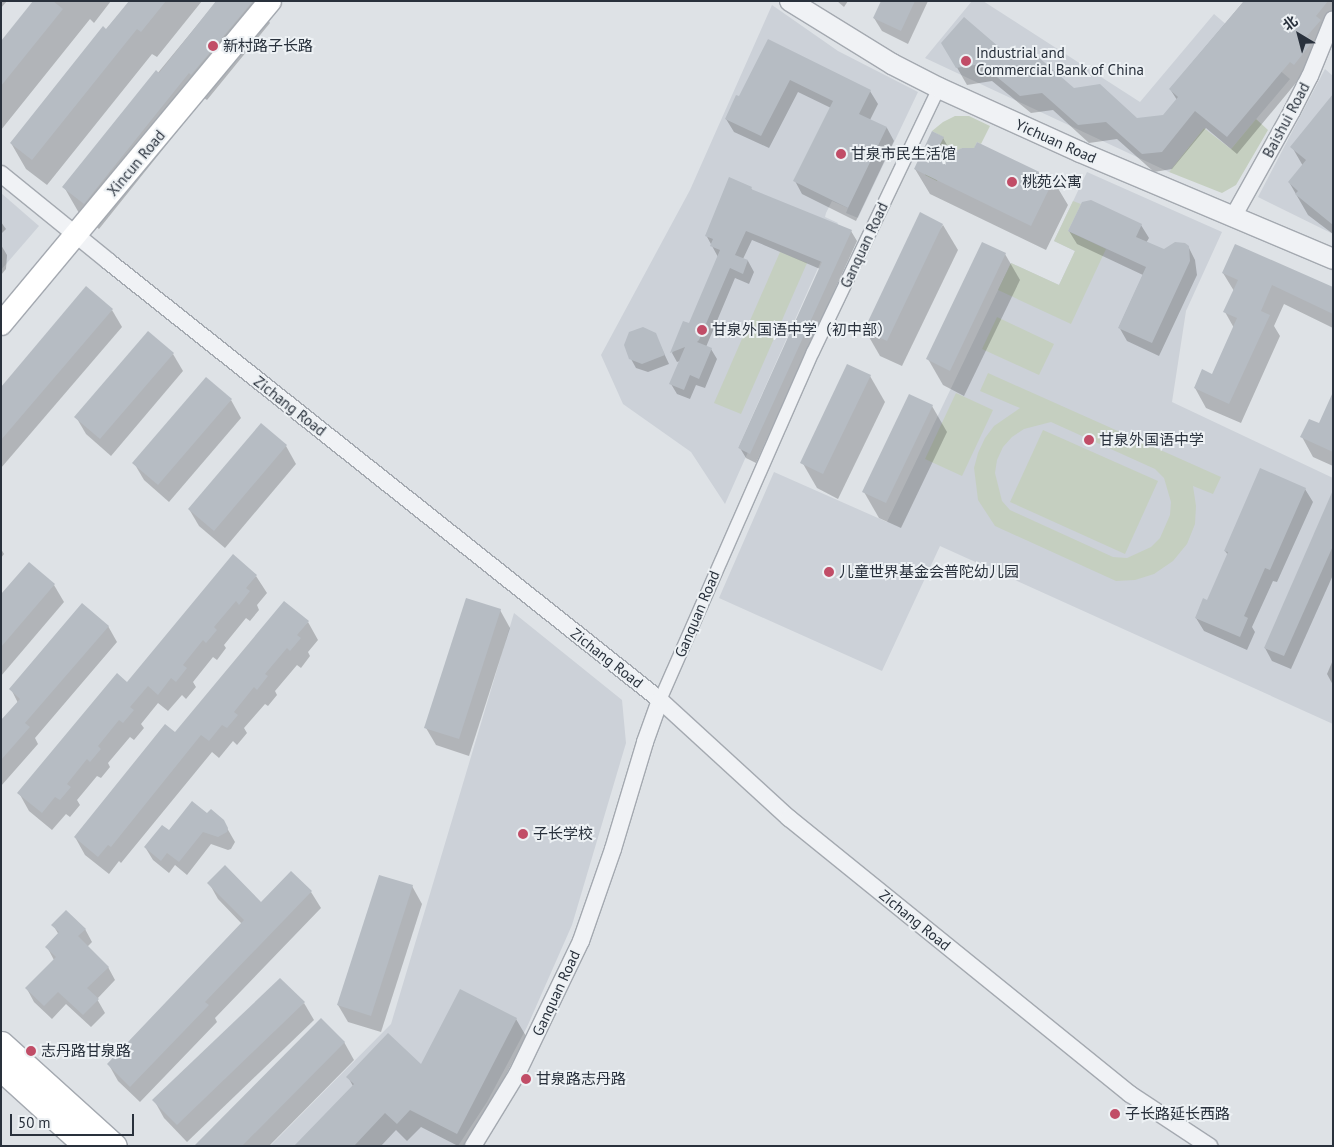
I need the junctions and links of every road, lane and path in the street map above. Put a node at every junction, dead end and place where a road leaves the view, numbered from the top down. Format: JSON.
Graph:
{"nodes":[{"id":1,"x":270,"y":1,"type":"edge"},
{"id":2,"x":790,"y":1,"type":"edge"},
{"id":3,"x":1333,"y":19,"type":"edge"},
{"id":4,"x":939,"y":88,"type":"junction"},
{"id":5,"x":1,"y":174,"type":"edge"},
{"id":6,"x":1232,"y":217,"type":"junction"},
{"id":7,"x":76,"y":235,"type":"junction"},
{"id":8,"x":1333,"y":260,"type":"edge"},
{"id":9,"x":1,"y":324,"type":"edge"},
{"id":10,"x":660,"y":700,"type":"junction"},
{"id":11,"x":1,"y":1044,"type":"edge"},
{"id":12,"x":1,"y":1068,"type":"edge"},
{"id":13,"x":87,"y":1146,"type":"edge"},
{"id":14,"x":114,"y":1146,"type":"edge"},
{"id":15,"x":473,"y":1146,"type":"edge"},
{"id":16,"x":1209,"y":1146,"type":"edge"}],
"edges":[{"from":1,"to":7,"type":"main road","name":"Xincun Road"},
{"from":2,"to":4,"type":"street","name":"Yichuan Road"},
{"from":3,"to":6,"type":"street","name":"Baishui Road"},
{"from":4,"to":6,"type":"street","name":"Yichuan Road"},
{"from":4,"to":10,"type":"street","name":"Ganquan Road"},
{"from":5,"to":7,"type":"street","name":"Zichang Road"},
{"from":6,"to":8,"type":"street","name":"Yichuan Road"},
{"from":7,"to":9,"type":"main road","name":"Xincun Road"},
{"from":7,"to":10,"type":"street","name":"Zichang Road"},
{"from":10,"to":15,"type":"street","name":"Ganquan Road"},
{"from":10,"to":16,"type":"street","name":"Zichang Road"},
{"from":11,"to":14,"type":"main road"},
{"from":12,"to":13,"type":"main road"}]}
